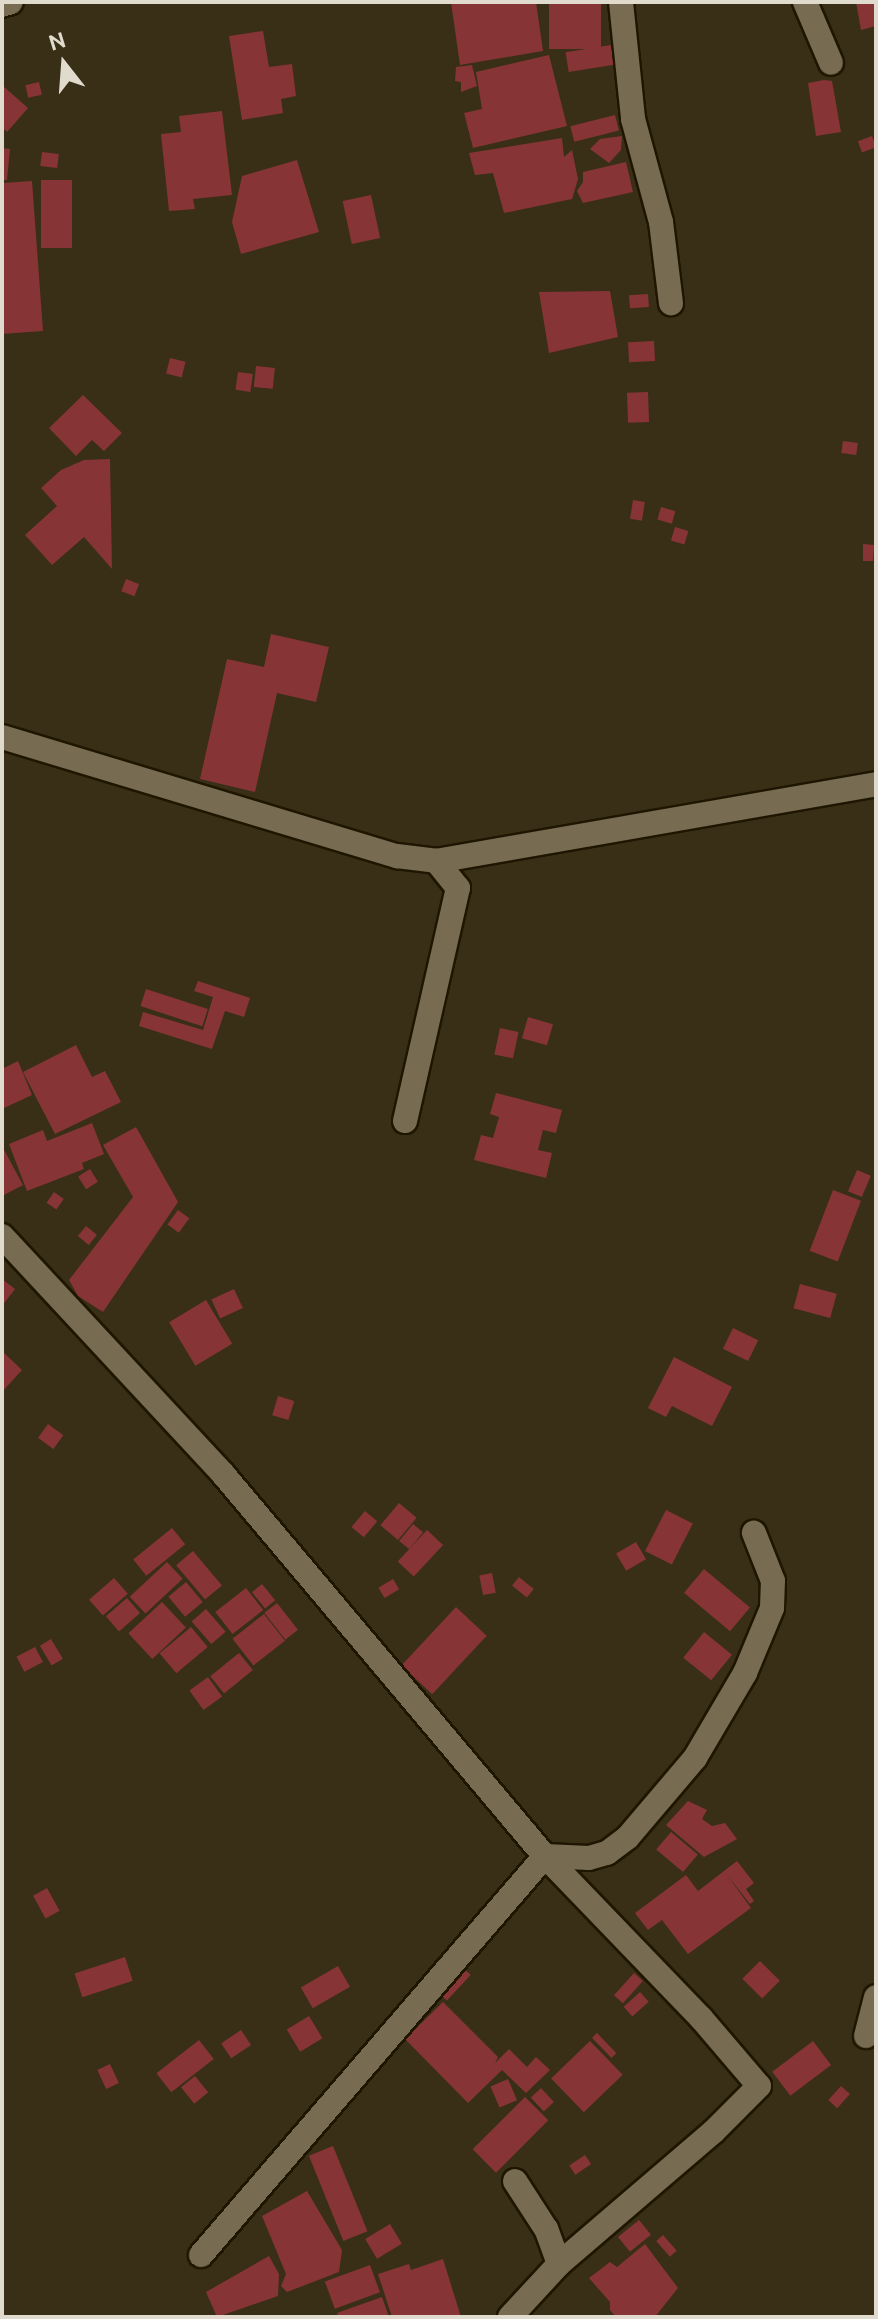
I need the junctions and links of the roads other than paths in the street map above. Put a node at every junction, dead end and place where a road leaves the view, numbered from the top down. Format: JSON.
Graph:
{"nodes":[{"id":1,"x":11,"y":2,"type":"edge"},
{"id":2,"x":621,"y":2,"type":"edge"},
{"id":3,"x":805,"y":2,"type":"edge"},
{"id":4,"x":2,"y":5,"type":"edge"},
{"id":5,"x":831,"y":63,"type":"dead end"},
{"id":6,"x":671,"y":303,"type":"dead end"},
{"id":7,"x":2,"y":737,"type":"edge"},
{"id":8,"x":876,"y":784,"type":"edge"},
{"id":9,"x":436,"y":861,"type":"junction"},
{"id":10,"x":405,"y":1121,"type":"dead end"},
{"id":11,"x":2,"y":1236,"type":"edge"},
{"id":12,"x":754,"y":1533,"type":"dead end"},
{"id":13,"x":545,"y":1856,"type":"junction"},
{"id":14,"x":876,"y":1997,"type":"edge"},
{"id":15,"x":866,"y":2036,"type":"dead end"},
{"id":16,"x":515,"y":2181,"type":"dead end"},
{"id":17,"x":201,"y":2255,"type":"dead end"},
{"id":18,"x":559,"y":2264,"type":"junction"},
{"id":19,"x":510,"y":2317,"type":"edge"}],
"edges":[{"from":1,"to":4,"type":"street"},
{"from":2,"to":6,"type":"street"},
{"from":3,"to":5,"type":"street"},
{"from":7,"to":9,"type":"street"},
{"from":8,"to":9,"type":"street"},
{"from":9,"to":10,"type":"street"},
{"from":11,"to":13,"type":"street"},
{"from":12,"to":13,"type":"street"},
{"from":13,"to":17,"type":"street"},
{"from":13,"to":18,"type":"street"},
{"from":14,"to":15,"type":"street"},
{"from":16,"to":18,"type":"street"},
{"from":18,"to":19,"type":"street"}]}
